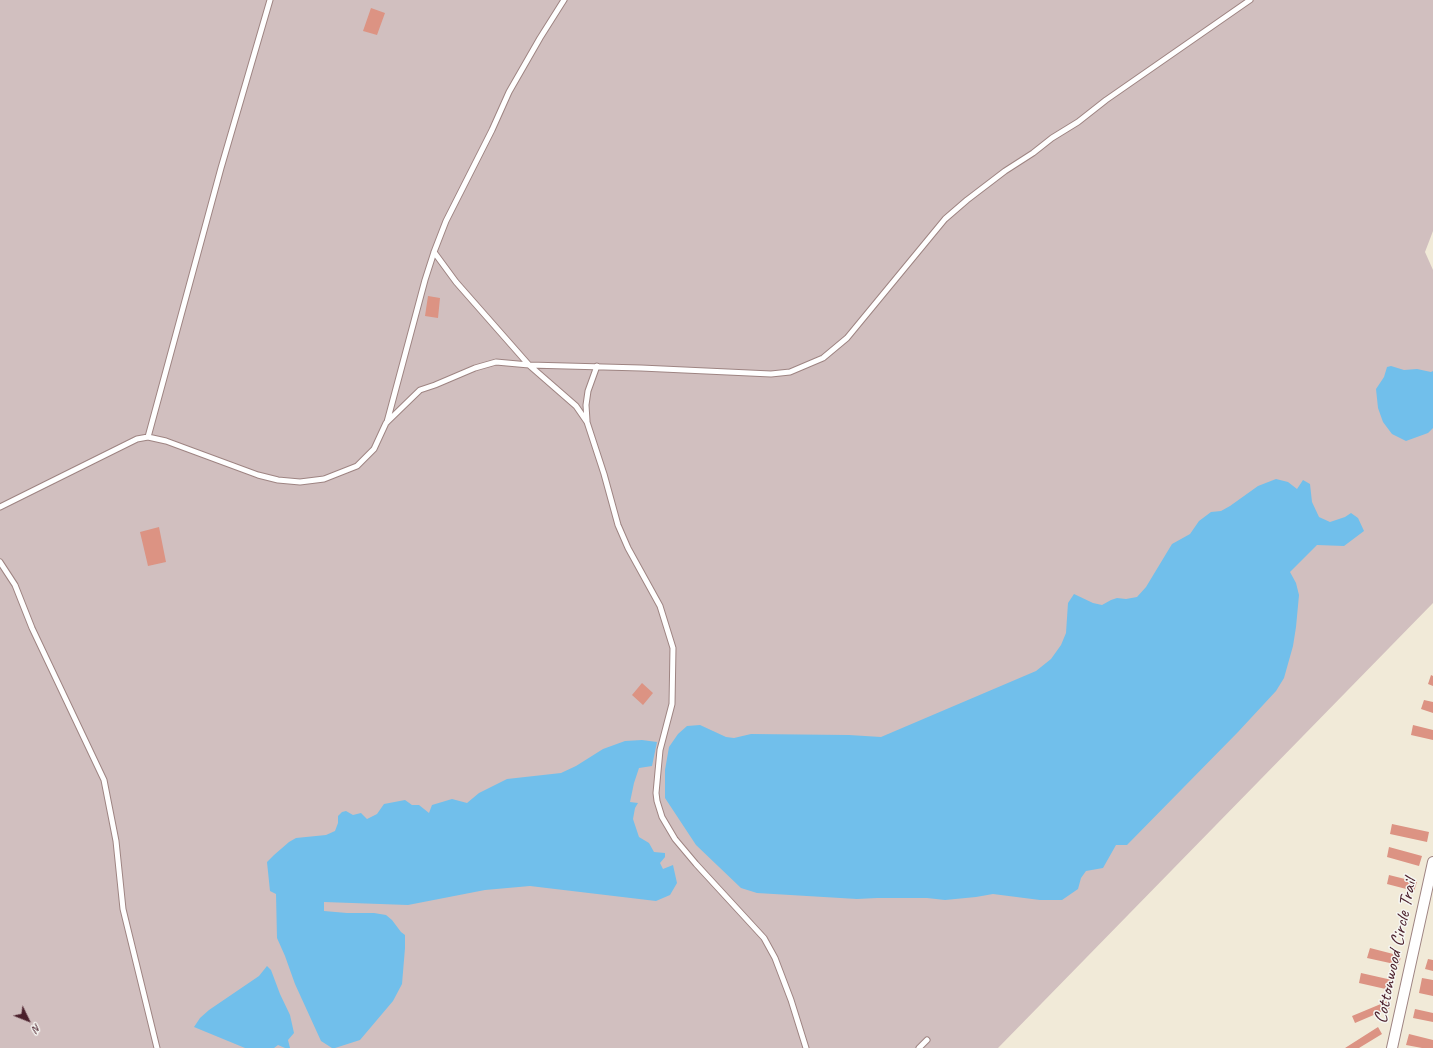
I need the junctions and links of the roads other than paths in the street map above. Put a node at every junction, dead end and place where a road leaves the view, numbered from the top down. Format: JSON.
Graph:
{"nodes":[{"id":1,"x":270,"y":0,"type":"edge"},
{"id":2,"x":564,"y":0,"type":"edge"},
{"id":3,"x":1250,"y":0,"type":"edge"},
{"id":4,"x":434,"y":252,"type":"junction"},
{"id":5,"x":529,"y":365,"type":"junction"},
{"id":6,"x":597,"y":366,"type":"junction"},
{"id":7,"x":587,"y":422,"type":"junction"},
{"id":8,"x":386,"y":423,"type":"junction"},
{"id":9,"x":148,"y":437,"type":"junction"},
{"id":10,"x":0,"y":507,"type":"edge"},
{"id":11,"x":0,"y":562,"type":"edge"},
{"id":12,"x":1433,"y":862,"type":"edge"},
{"id":13,"x":927,"y":1040,"type":"dead end"},
{"id":14,"x":157,"y":1048,"type":"edge"},
{"id":15,"x":806,"y":1048,"type":"edge"},
{"id":16,"x":919,"y":1048,"type":"edge"},
{"id":17,"x":1392,"y":1048,"type":"edge"}],
"edges":[{"from":1,"to":9,"type":"lane"},
{"from":2,"to":4,"type":"lane"},
{"from":3,"to":6,"type":"lane"},
{"from":4,"to":5,"type":"lane"},
{"from":4,"to":8,"type":"lane"},
{"from":5,"to":6,"type":"lane"},
{"from":5,"to":7,"type":"lane"},
{"from":5,"to":8,"type":"lane"},
{"from":6,"to":7,"type":"lane"},
{"from":7,"to":15,"type":"lane"},
{"from":8,"to":9,"type":"lane"},
{"from":9,"to":10,"type":"lane"},
{"from":11,"to":14,"type":"lane"},
{"from":12,"to":17,"type":"street","name":"Cottonwood Circle Trail"},
{"from":13,"to":16,"type":"lane"}]}
